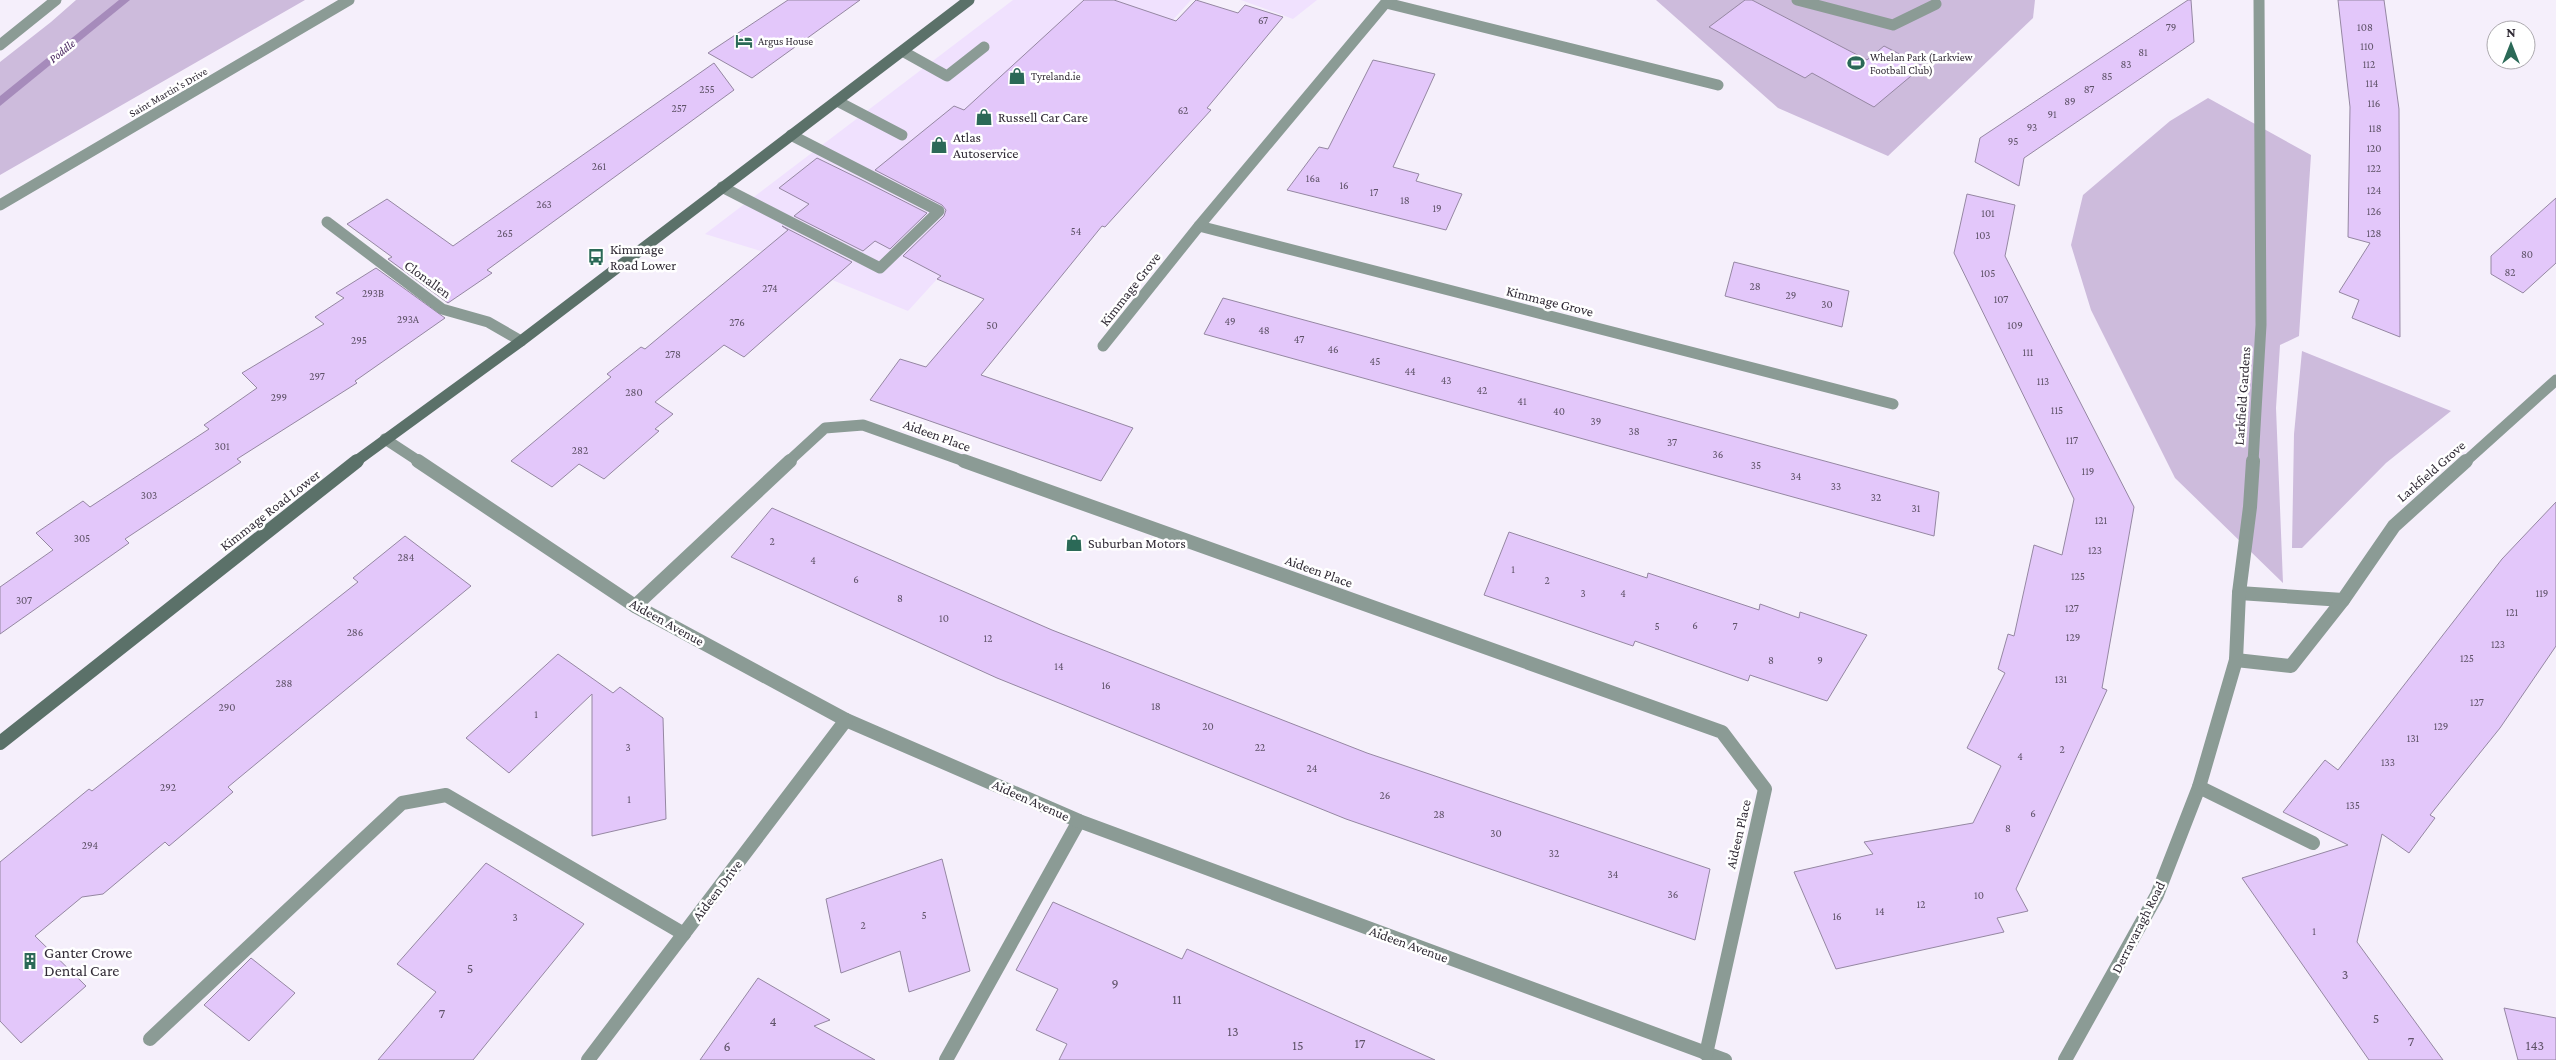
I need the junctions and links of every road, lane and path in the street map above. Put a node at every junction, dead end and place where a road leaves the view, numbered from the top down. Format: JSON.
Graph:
{"nodes":[{"id":1,"x":56,"y":0,"type":"edge"},
{"id":2,"x":349,"y":0,"type":"edge"},
{"id":3,"x":969,"y":0,"type":"edge"},
{"id":4,"x":1797,"y":0,"type":"edge"},
{"id":5,"x":2259,"y":0,"type":"edge"},
{"id":6,"x":1387,"y":1,"type":"edge"},
{"id":7,"x":1936,"y":4,"type":"dead end"},
{"id":8,"x":0,"y":45,"type":"edge"},
{"id":9,"x":984,"y":47,"type":"dead end"},
{"id":10,"x":904,"y":52,"type":"junction"},
{"id":11,"x":1718,"y":85,"type":"dead end"},
{"id":12,"x":837,"y":101,"type":"junction"},
{"id":13,"x":792,"y":135,"type":"junction"},
{"id":14,"x":902,"y":135,"type":"dead end"},
{"id":15,"x":722,"y":187,"type":"junction"},
{"id":16,"x":0,"y":205,"type":"edge"},
{"id":17,"x":327,"y":222,"type":"dead end"},
{"id":18,"x":1199,"y":226,"type":"junction"},
{"id":19,"x":521,"y":341,"type":"junction"},
{"id":20,"x":1103,"y":346,"type":"dead end"},
{"id":21,"x":2556,"y":380,"type":"edge"},
{"id":22,"x":1893,"y":404,"type":"dead end"},
{"id":23,"x":385,"y":439,"type":"junction"},
{"id":24,"x":2239,"y":593,"type":"junction"},
{"id":25,"x":2343,"y":600,"type":"junction"},
{"id":26,"x":635,"y":606,"type":"junction"},
{"id":27,"x":2236,"y":660,"type":"junction"},
{"id":28,"x":846,"y":720,"type":"junction"},
{"id":29,"x":0,"y":743,"type":"edge"},
{"id":30,"x":2199,"y":787,"type":"junction"},
{"id":31,"x":1079,"y":821,"type":"junction"},
{"id":32,"x":2314,"y":843,"type":"dead end"},
{"id":33,"x":684,"y":934,"type":"junction"},
{"id":34,"x":150,"y":1039,"type":"dead end"},
{"id":35,"x":1706,"y":1054,"type":"junction"},
{"id":36,"x":588,"y":1060,"type":"edge"},
{"id":37,"x":946,"y":1060,"type":"edge"},
{"id":38,"x":1725,"y":1060,"type":"edge"},
{"id":39,"x":2066,"y":1060,"type":"edge"}],
"edges":[{"from":1,"to":8,"type":"street"},
{"from":2,"to":16,"type":"street","name":"Saint Martin's Drive"},
{"from":3,"to":10,"type":"main road","name":"Kimmage Road Lower"},
{"from":4,"to":7,"type":"street"},
{"from":5,"to":24,"type":"street","name":"Larkfield Gardens"},
{"from":6,"to":11,"type":"street","name":"Kimmage Grove"},
{"from":6,"to":18,"type":"street","name":"Kimmage Grove"},
{"from":9,"to":10,"type":"street"},
{"from":10,"to":12,"type":"main road","name":"Kimmage Road Lower"},
{"from":12,"to":13,"type":"main road","name":"Kimmage Road Lower"},
{"from":12,"to":14,"type":"street"},
{"from":13,"to":15,"type":"main road","name":"Kimmage Road Lower"},
{"from":13,"to":15,"type":"street"},
{"from":15,"to":19,"type":"main road","name":"Kimmage Road Lower"},
{"from":17,"to":19,"type":"street","name":"Clonallen"},
{"from":18,"to":20,"type":"street","name":"Kimmage Grove"},
{"from":18,"to":22,"type":"street","name":"Kimmage Grove"},
{"from":19,"to":23,"type":"main road","name":"Kimmage Road Lower"},
{"from":21,"to":25,"type":"street","name":"Larkfield Grove"},
{"from":23,"to":26,"type":"street","name":"Aideen Avenue"},
{"from":23,"to":29,"type":"main road","name":"Kimmage Road Lower"},
{"from":24,"to":25,"type":"street"},
{"from":24,"to":27,"type":"street","name":"Larkfield Gardens"},
{"from":25,"to":27,"type":"street","name":"Larkfield Grove"},
{"from":26,"to":28,"type":"street","name":"Aideen Avenue"},
{"from":26,"to":35,"type":"street","name":"Aideen Place"},
{"from":27,"to":30,"type":"street","name":"Larkfield Gardens"},
{"from":28,"to":31,"type":"street","name":"Aideen Avenue"},
{"from":28,"to":33,"type":"street","name":"Aideen Drive"},
{"from":30,"to":32,"type":"street"},
{"from":30,"to":39,"type":"street","name":"Derravaragh Road"},
{"from":31,"to":35,"type":"street","name":"Aideen Avenue"},
{"from":31,"to":37,"type":"street"},
{"from":33,"to":34,"type":"street"},
{"from":33,"to":36,"type":"street","name":"Aideen Drive"},
{"from":35,"to":38,"type":"street","name":"Aideen Avenue"}]}
